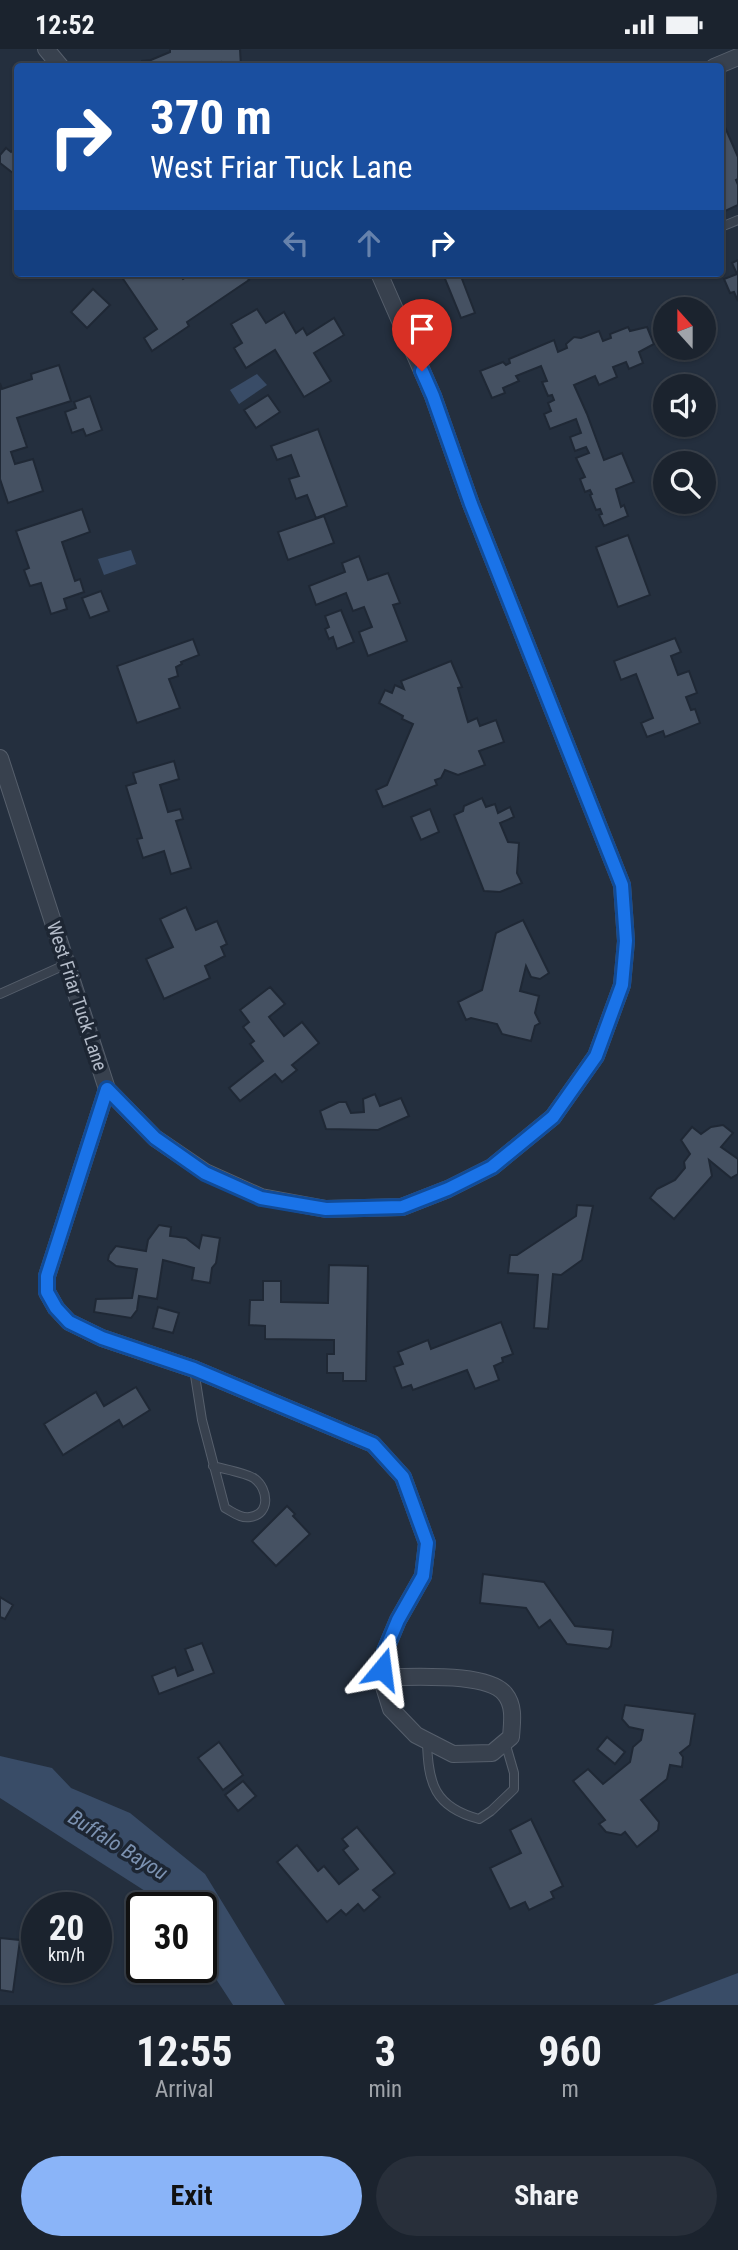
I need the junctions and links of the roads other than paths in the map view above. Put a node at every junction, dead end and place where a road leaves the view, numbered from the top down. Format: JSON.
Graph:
{"nodes":[{"id":1,"x":46,"y":49,"type":"edge"},
{"id":2,"x":58,"y":63,"type":"edge"},
{"id":3,"x":381,"y":277,"type":"edge"},
{"id":4,"x":0,"y":758,"type":"edge"},
{"id":5,"x":66,"y":964,"type":"junction"},
{"id":6,"x":0,"y":994,"type":"edge"},
{"id":7,"x":107,"y":1089,"type":"junction"},
{"id":8,"x":194,"y":1369,"type":"junction"},
{"id":9,"x":213,"y":1466,"type":"junction"},
{"id":10,"x":381,"y":1677,"type":"junction"},
{"id":11,"x":427,"y":1741,"type":"junction"},
{"id":12,"x":505,"y":1742,"type":"junction"}],
"edges":[{"from":1,"to":2,"type":"street"},
{"from":3,"to":7,"type":"street","name":"West Friar Tuck Lane"},
{"from":4,"to":5,"type":"street","name":"West Friar Tuck Lane"},
{"from":5,"to":6,"type":"lane"},
{"from":5,"to":7,"type":"street","name":"West Friar Tuck Lane"},
{"from":7,"to":8,"type":"street"},
{"from":8,"to":9,"type":"lane"},
{"from":8,"to":10,"type":"street"},
{"from":9,"to":9,"type":"lane"},
{"from":10,"to":11,"type":"street"},
{"from":10,"to":12,"type":"street"},
{"from":11,"to":12,"type":"street"},
{"from":11,"to":12,"type":"lane"}]}
